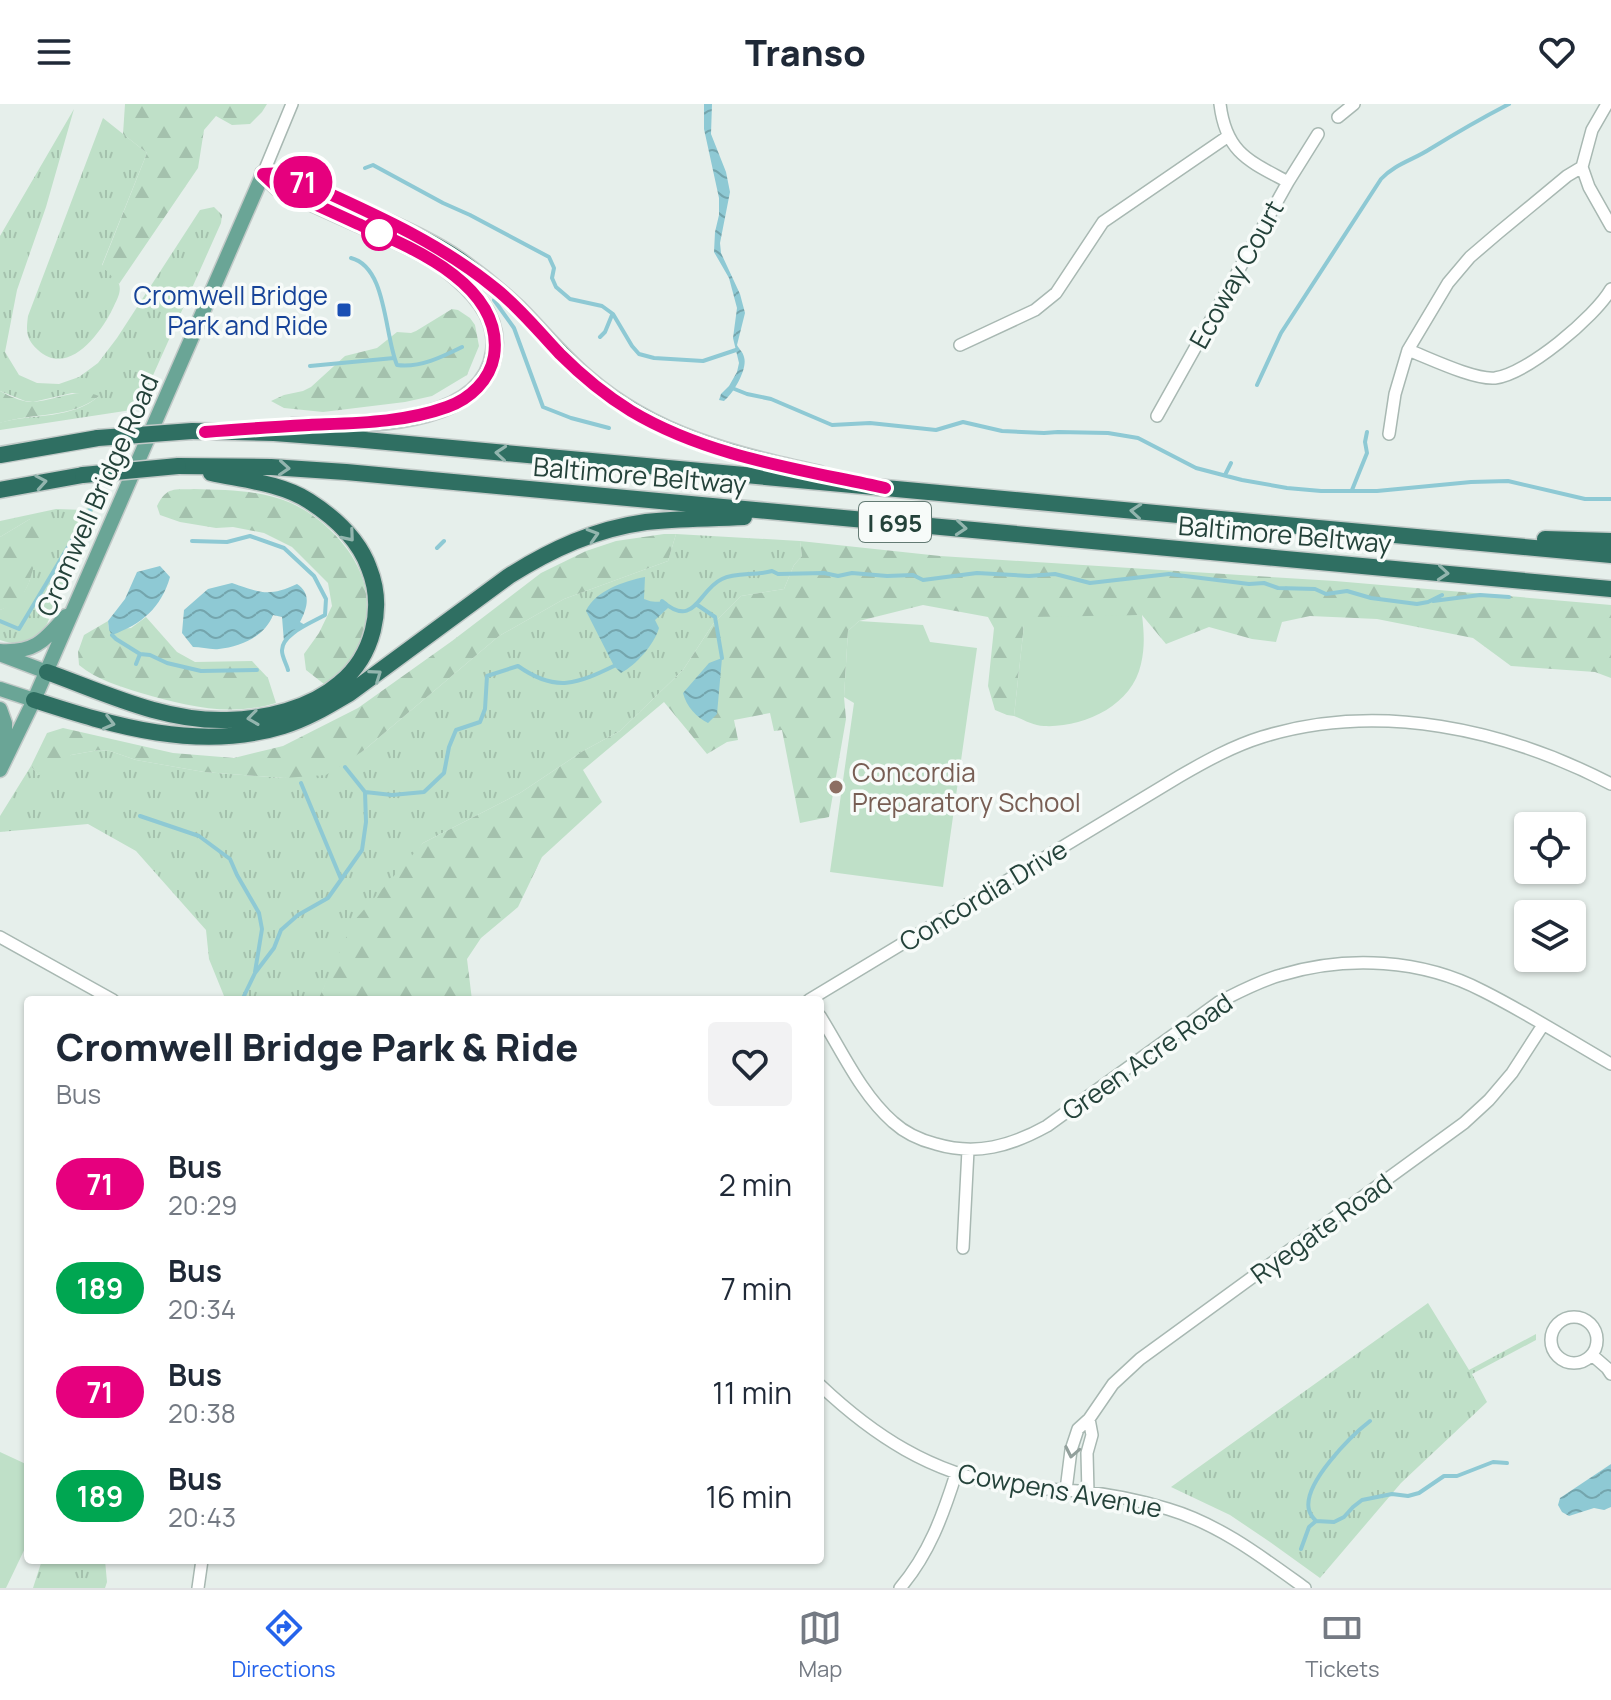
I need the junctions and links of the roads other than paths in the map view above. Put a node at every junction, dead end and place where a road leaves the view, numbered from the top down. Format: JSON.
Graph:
{"nodes":[{"id":1,"x":292,"y":104,"type":"edge"},
{"id":2,"x":1220,"y":104,"type":"edge"},
{"id":3,"x":1354,"y":104,"type":"edge"},
{"id":4,"x":1607,"y":104,"type":"edge"},
{"id":5,"x":1338,"y":117,"type":"dead end"},
{"id":6,"x":1318,"y":134,"type":"dead end"},
{"id":7,"x":1227,"y":137,"type":"junction"},
{"id":8,"x":1582,"y":167,"type":"junction"},
{"id":9,"x":263,"y":174,"type":"junction"},
{"id":10,"x":1288,"y":182,"type":"junction"},
{"id":11,"x":1611,"y":226,"type":"edge"},
{"id":12,"x":1611,"y":289,"type":"edge"},
{"id":13,"x":960,"y":345,"type":"dead end"},
{"id":14,"x":1408,"y":350,"type":"junction"},
{"id":15,"x":1157,"y":416,"type":"dead end"},
{"id":16,"x":199,"y":431,"type":"junction"},
{"id":17,"x":1389,"y":434,"type":"dead end"},
{"id":18,"x":0,"y":452,"type":"edge"},
{"id":19,"x":178,"y":466,"type":"junction"},
{"id":20,"x":885,"y":488,"type":"junction"},
{"id":21,"x":0,"y":490,"type":"edge"},
{"id":22,"x":807,"y":514,"type":"junction"},
{"id":23,"x":1381,"y":534,"type":"junction"},
{"id":24,"x":1611,"y":541,"type":"edge"},
{"id":25,"x":1611,"y":555,"type":"edge"},
{"id":26,"x":1611,"y":589,"type":"edge"},
{"id":27,"x":74,"y":607,"type":"junction"},
{"id":28,"x":0,"y":652,"type":"edge"},
{"id":29,"x":47,"y":672,"type":"junction"},
{"id":30,"x":0,"y":689,"type":"edge"},
{"id":31,"x":34,"y":700,"type":"junction"},
{"id":32,"x":0,"y":709,"type":"edge"},
{"id":33,"x":3,"y":766,"type":"edge"},
{"id":34,"x":1611,"y":784,"type":"edge"},
{"id":35,"x":0,"y":937,"type":"edge"},
{"id":36,"x":106,"y":996,"type":"edge"},
{"id":37,"x":817,"y":996,"type":"edge"},
{"id":38,"x":824,"y":1023,"type":"edge"},
{"id":39,"x":1543,"y":1025,"type":"junction"},
{"id":40,"x":1611,"y":1064,"type":"edge"},
{"id":41,"x":968,"y":1150,"type":"junction"},
{"id":42,"x":963,"y":1248,"type":"dead end"},
{"id":43,"x":1592,"y":1355,"type":"junction"},
{"id":44,"x":1611,"y":1374,"type":"edge"},
{"id":45,"x":824,"y":1389,"type":"edge"},
{"id":46,"x":1089,"y":1419,"type":"junction"},
{"id":47,"x":956,"y":1474,"type":"junction"},
{"id":48,"x":1066,"y":1490,"type":"junction"},
{"id":49,"x":1088,"y":1493,"type":"junction"},
{"id":50,"x":201,"y":1564,"type":"edge"},
{"id":51,"x":198,"y":1588,"type":"edge"},
{"id":52,"x":900,"y":1588,"type":"edge"},
{"id":53,"x":1305,"y":1588,"type":"edge"}],
"edges":[{"from":1,"to":9,"type":"street","name":"Cromwell Bridge Road"},
{"from":2,"to":7,"type":"street"},
{"from":3,"to":5,"type":"street"},
{"from":4,"to":8,"type":"street"},
{"from":6,"to":10,"type":"street","name":"Ecoway Court"},
{"from":7,"to":10,"type":"street"},
{"from":7,"to":13,"type":"street"},
{"from":8,"to":11,"type":"street"},
{"from":8,"to":14,"type":"street"},
{"from":9,"to":16,"type":"highway"},
{"from":9,"to":20,"type":"highway"},
{"from":9,"to":27,"type":"main road","name":"Cromwell Bridge Road"},
{"from":10,"to":15,"type":"street","name":"Ecoway Court"},
{"from":12,"to":14,"type":"street"},
{"from":14,"to":17,"type":"street"},
{"from":16,"to":18,"type":"highway","name":"Baltimore Beltway","number":"I 695","bridge":true},
{"from":20,"to":16,"type":"highway","name":"Baltimore Beltway","number":"I 695","one_way":true},
{"from":21,"to":19,"type":"highway","name":"Baltimore Beltway","number":"I 695","one_way":true,"bridge":true},
{"from":19,"to":22,"type":"highway","name":"Baltimore Beltway","number":"I 695","one_way":true},
{"from":19,"to":29,"type":"highway","one_way":true},
{"from":23,"to":20,"type":"highway","name":"Baltimore Beltway","number":"I 695","one_way":true},
{"from":22,"to":26,"type":"highway","name":"Baltimore Beltway","number":"I 695","one_way":true},
{"from":31,"to":22,"type":"highway","one_way":true},
{"from":23,"to":24,"type":"highway"},
{"from":23,"to":25,"type":"highway","name":"Baltimore Beltway","number":"I 695"},
{"from":27,"to":28,"type":"main road"},
{"from":27,"to":29,"type":"main road","name":"Cromwell Bridge Road"},
{"from":28,"to":29,"type":"main road"},
{"from":29,"to":31,"type":"main road","name":"Cromwell Bridge Road"},
{"from":30,"to":31,"type":"main road"},
{"from":31,"to":33,"type":"main road","name":"Cromwell Bridge Road"},
{"from":32,"to":33,"type":"main road"},
{"from":34,"to":37,"type":"street","name":"Concordia Drive"},
{"from":35,"to":36,"type":"street"},
{"from":38,"to":41,"type":"street","name":"Green Acre Road"},
{"from":39,"to":40,"type":"street","name":"Green Acre Road"},
{"from":39,"to":41,"type":"street","name":"Green Acre Road"},
{"from":39,"to":46,"type":"street","name":"Ryegate Road"},
{"from":41,"to":42,"type":"street"},
{"from":43,"to":43,"type":"street"},
{"from":43,"to":44,"type":"street"},
{"from":45,"to":47,"type":"street","name":"Cowpens Avenue"},
{"from":46,"to":48,"type":"street","name":"Ryegate Road","one_way":true},
{"from":46,"to":49,"type":"street"},
{"from":47,"to":48,"type":"street","name":"Cowpens Avenue"},
{"from":47,"to":52,"type":"street"},
{"from":48,"to":49,"type":"street","name":"Cowpens Avenue"},
{"from":49,"to":53,"type":"street","name":"Cowpens Avenue"},
{"from":50,"to":51,"type":"street"}]}
